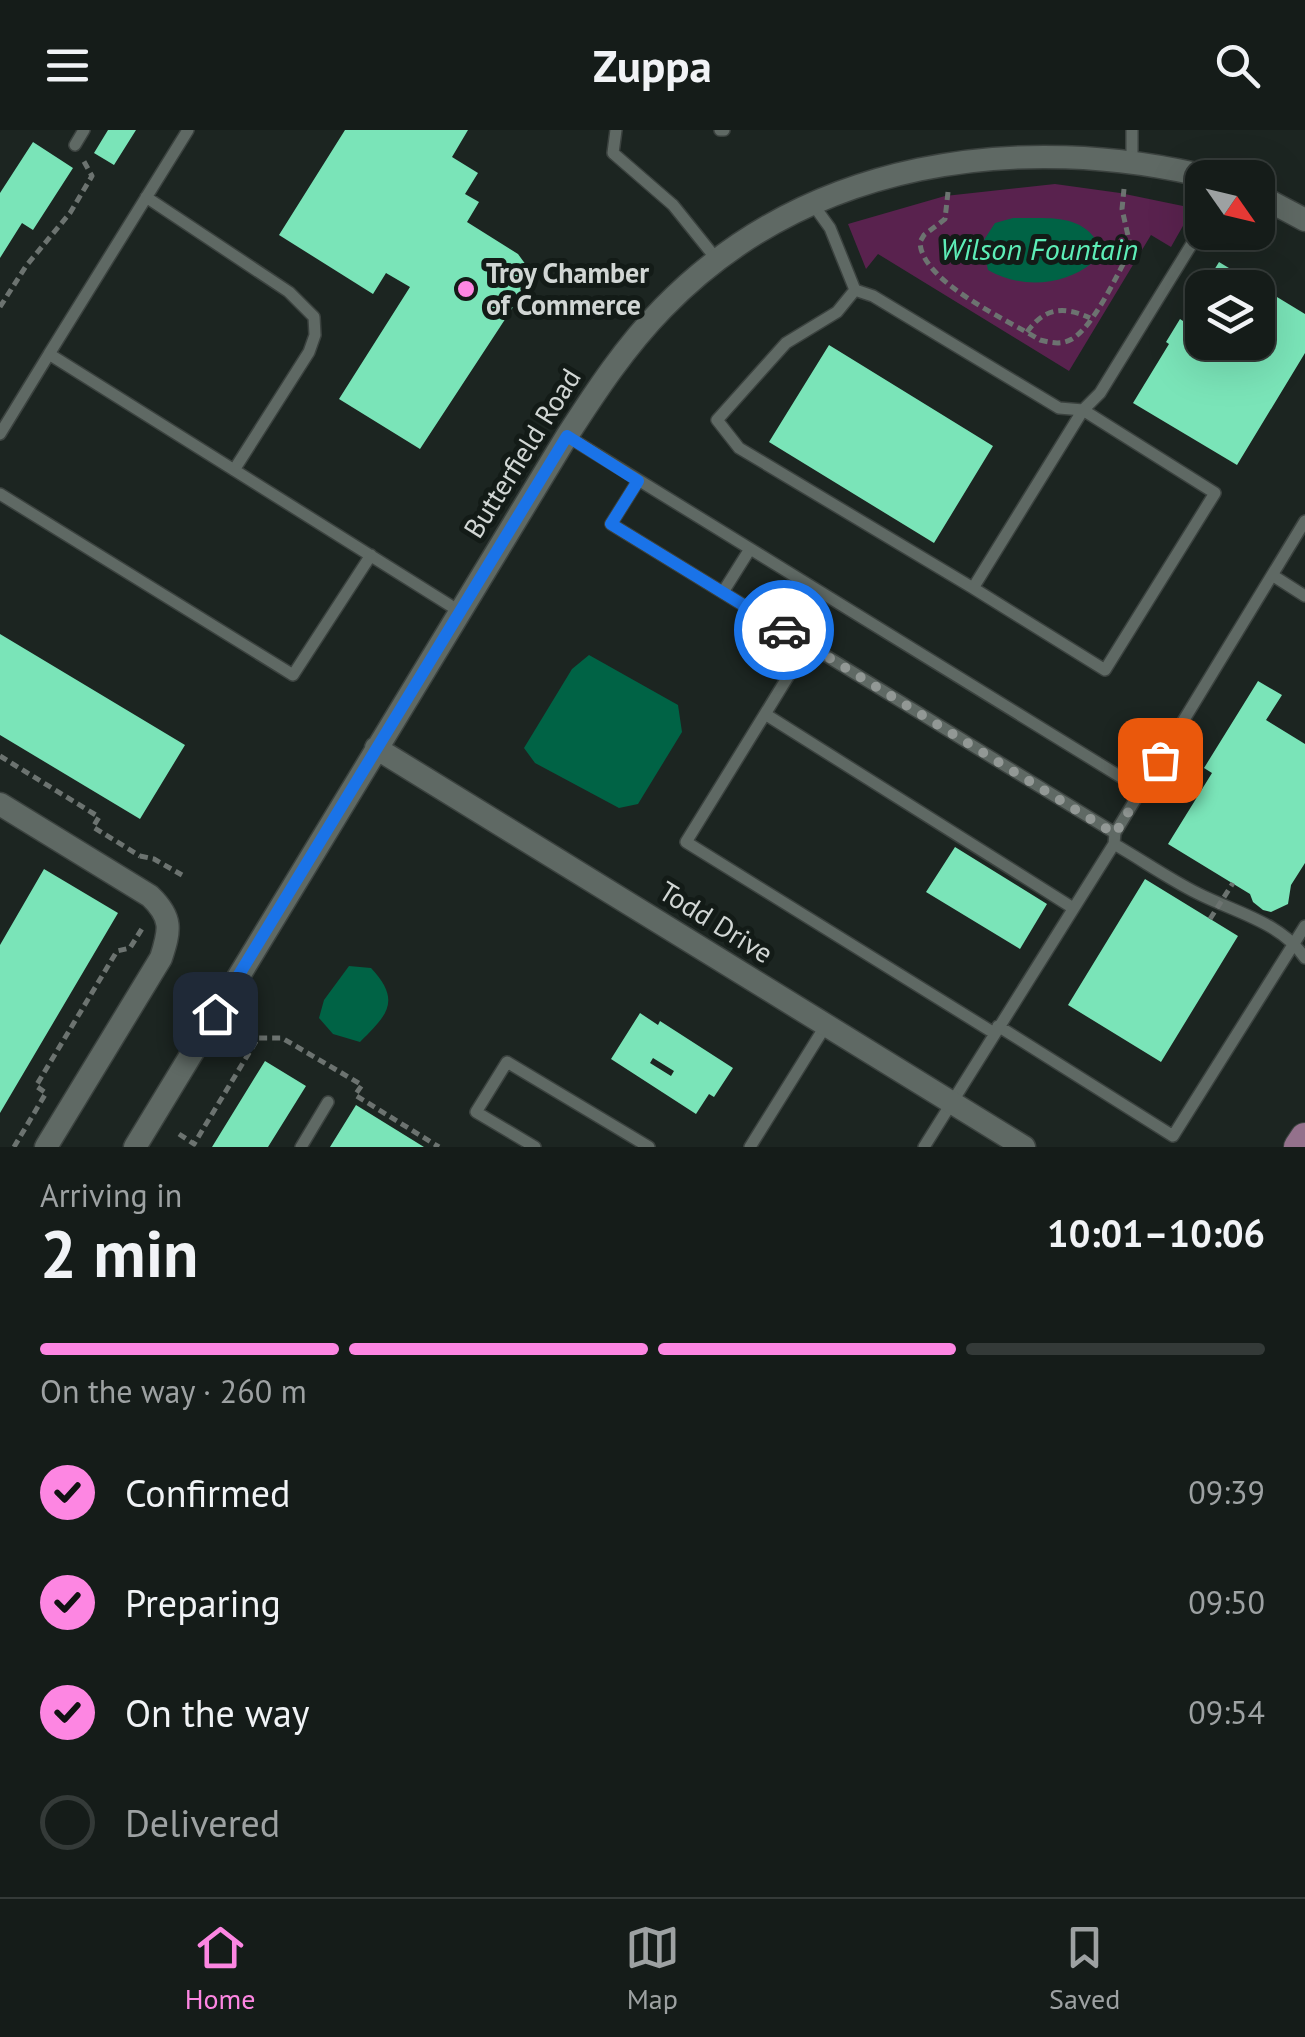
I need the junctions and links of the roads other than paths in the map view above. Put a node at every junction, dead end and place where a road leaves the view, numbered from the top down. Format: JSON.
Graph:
{"nodes":[{"id":1,"x":84,"y":130,"type":"edge"},
{"id":2,"x":188,"y":130,"type":"edge"},
{"id":3,"x":616,"y":130,"type":"edge"},
{"id":4,"x":1132,"y":130,"type":"edge"},
{"id":5,"x":75,"y":145,"type":"road end"},
{"id":6,"x":1132,"y":157,"type":"junction"},
{"id":7,"x":1185,"y":171,"type":"edge"},
{"id":8,"x":146,"y":197,"type":"junction"},
{"id":9,"x":812,"y":203,"type":"junction"},
{"id":10,"x":1275,"y":204,"type":"edge"},
{"id":11,"x":1305,"y":220,"type":"edge"},
{"id":12,"x":1188,"y":250,"type":"edge"},
{"id":13,"x":718,"y":260,"type":"junction"},
{"id":14,"x":855,"y":290,"type":"junction"},
{"id":15,"x":48,"y":354,"type":"junction"},
{"id":16,"x":1083,"y":410,"type":"junction"},
{"id":17,"x":0,"y":434,"type":"edge"},
{"id":18,"x":567,"y":436,"type":"junction"},
{"id":19,"x":234,"y":470,"type":"junction"},
{"id":20,"x":638,"y":481,"type":"junction"},
{"id":21,"x":0,"y":494,"type":"edge"},
{"id":22,"x":1305,"y":521,"type":"edge"},
{"id":23,"x":750,"y":550,"type":"junction"},
{"id":24,"x":372,"y":556,"type":"junction"},
{"id":25,"x":1272,"y":576,"type":"junction"},
{"id":26,"x":973,"y":588,"type":"junction"},
{"id":27,"x":723,"y":592,"type":"junction"},
{"id":28,"x":1305,"y":596,"type":"edge"},
{"id":29,"x":460,"y":610,"type":"junction"},
{"id":30,"x":808,"y":644,"type":"junction"},
{"id":31,"x":764,"y":714,"type":"junction"},
{"id":32,"x":376,"y":748,"type":"junction"},
{"id":33,"x":1142,"y":790,"type":"junction"},
{"id":34,"x":0,"y":804,"type":"edge"},
{"id":35,"x":1115,"y":839,"type":"junction"},
{"id":36,"x":1074,"y":908,"type":"junction"},
{"id":37,"x":1305,"y":926,"type":"edge"},
{"id":38,"x":1300,"y":943,"type":"edge"},
{"id":39,"x":1305,"y":958,"type":"edge"},
{"id":40,"x":826,"y":1025,"type":"junction"},
{"id":41,"x":996,"y":1029,"type":"junction"},
{"id":42,"x":328,"y":1102,"type":"dead end"},
{"id":43,"x":952,"y":1102,"type":"junction"},
{"id":44,"x":1305,"y":1138,"type":"edge"},
{"id":45,"x":46,"y":1147,"type":"edge"},
{"id":46,"x":134,"y":1147,"type":"edge"},
{"id":47,"x":301,"y":1147,"type":"edge"},
{"id":48,"x":535,"y":1147,"type":"edge"},
{"id":49,"x":649,"y":1147,"type":"edge"},
{"id":50,"x":750,"y":1147,"type":"edge"},
{"id":51,"x":924,"y":1147,"type":"edge"},
{"id":52,"x":1024,"y":1147,"type":"edge"},
{"id":53,"x":1300,"y":1147,"type":"edge"}],
"edges":[{"from":1,"to":5,"type":"lane"},
{"from":2,"to":8,"type":"lane"},
{"from":3,"to":13,"type":"lane"},
{"from":4,"to":6,"type":"lane"},
{"from":6,"to":7,"type":"street","name":"Butterfield Road"},
{"from":6,"to":9,"type":"street","name":"Butterfield Road"},
{"from":8,"to":15,"type":"lane"},
{"from":8,"to":19,"type":"lane"},
{"from":9,"to":13,"type":"street","name":"Butterfield Road"},
{"from":9,"to":14,"type":"lane"},
{"from":10,"to":11,"type":"street"},
{"from":12,"to":16,"type":"lane"},
{"from":13,"to":18,"type":"street","name":"Butterfield Road"},
{"from":14,"to":16,"type":"lane"},
{"from":14,"to":26,"type":"lane"},
{"from":15,"to":17,"type":"lane"},
{"from":15,"to":19,"type":"lane"},
{"from":16,"to":26,"type":"lane"},
{"from":16,"to":26,"type":"lane"},
{"from":18,"to":20,"type":"lane"},
{"from":18,"to":29,"type":"street","name":"Butterfield Road"},
{"from":19,"to":24,"type":"lane"},
{"from":20,"to":23,"type":"lane"},
{"from":20,"to":27,"type":"lane"},
{"from":21,"to":24,"type":"lane"},
{"from":22,"to":25,"type":"lane"},
{"from":23,"to":27,"type":"lane"},
{"from":23,"to":33,"type":"lane"},
{"from":24,"to":29,"type":"lane"},
{"from":25,"to":28,"type":"lane"},
{"from":25,"to":33,"type":"lane"},
{"from":27,"to":30,"type":"lane"},
{"from":29,"to":32,"type":"street","name":"Butterfield Road"},
{"from":30,"to":31,"type":"lane"},
{"from":30,"to":35,"type":"lane"},
{"from":31,"to":36,"type":"lane"},
{"from":31,"to":41,"type":"lane"},
{"from":32,"to":40,"type":"street","name":"Todd Drive"},
{"from":32,"to":46,"type":"street","name":"Butterfield Road"},
{"from":33,"to":35,"type":"lane"},
{"from":34,"to":45,"type":"street"},
{"from":35,"to":36,"type":"lane"},
{"from":35,"to":38,"type":"lane"},
{"from":36,"to":41,"type":"lane"},
{"from":37,"to":38,"type":"lane"},
{"from":38,"to":39,"type":"lane"},
{"from":38,"to":41,"type":"lane"},
{"from":40,"to":43,"type":"street","name":"Todd Drive"},
{"from":40,"to":50,"type":"lane"},
{"from":41,"to":43,"type":"lane"},
{"from":42,"to":47,"type":"lane"},
{"from":43,"to":51,"type":"lane"},
{"from":43,"to":52,"type":"street","name":"Todd Drive"},
{"from":44,"to":53,"type":"main road"},
{"from":48,"to":49,"type":"lane"}]}
